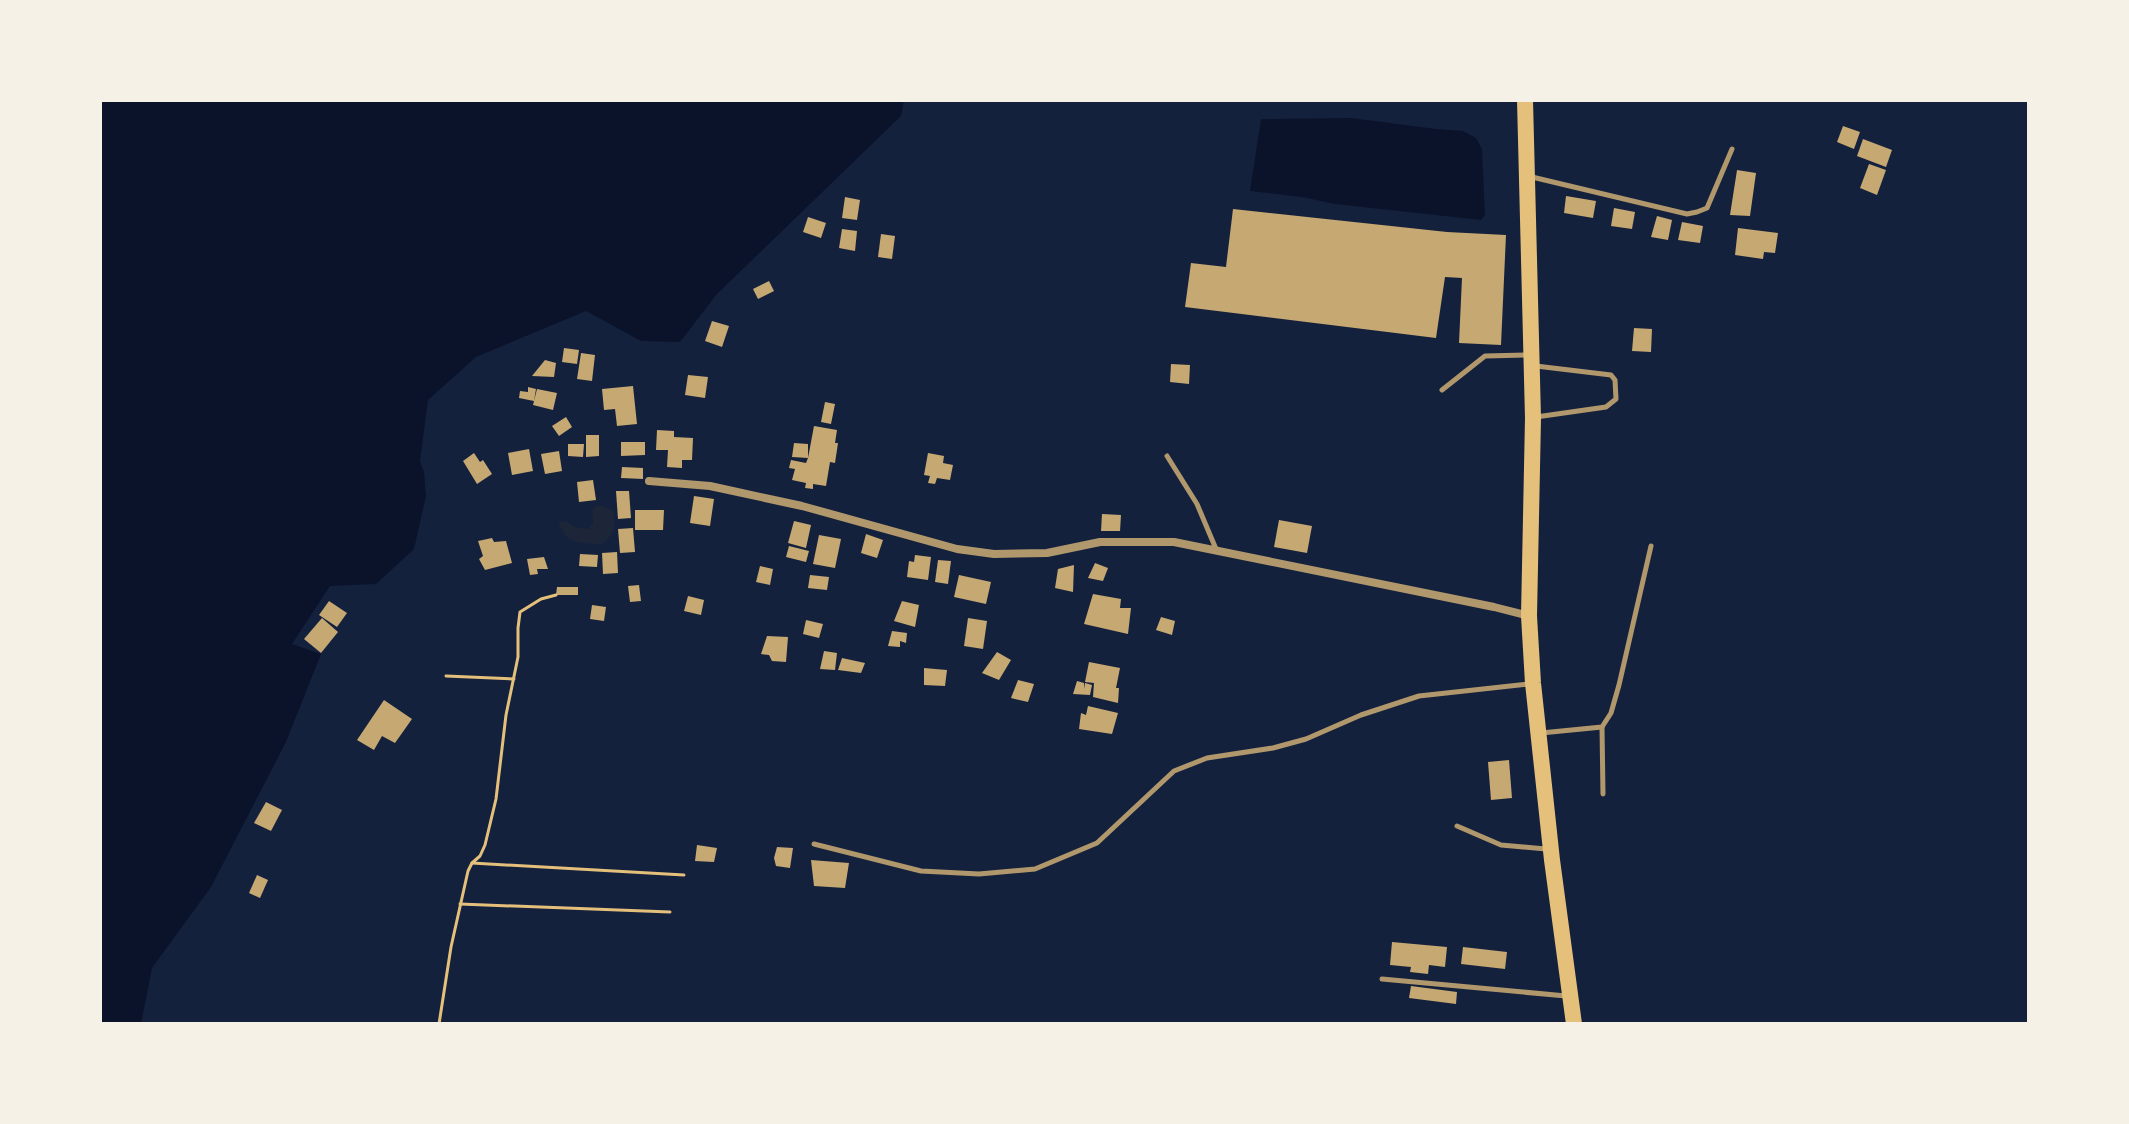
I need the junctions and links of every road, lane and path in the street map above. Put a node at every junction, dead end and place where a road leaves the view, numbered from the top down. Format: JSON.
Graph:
{"nodes":[{"id":1,"x":1525,"y":100,"type":"edge"},
{"id":2,"x":1732,"y":149,"type":"dead end"},
{"id":3,"x":1527,"y":176,"type":"junction"},
{"id":4,"x":1531,"y":360,"type":"junction"},
{"id":5,"x":1442,"y":390,"type":"dead end"},
{"id":6,"x":1533,"y":418,"type":"junction"},
{"id":7,"x":1167,"y":456,"type":"dead end"},
{"id":8,"x":649,"y":481,"type":"dead end"},
{"id":9,"x":1651,"y":546,"type":"dead end"},
{"id":10,"x":1217,"y":550,"type":"junction"},
{"id":11,"x":556,"y":595,"type":"dead end"},
{"id":12,"x":1529,"y":616,"type":"junction"},
{"id":13,"x":446,"y":676,"type":"dead end"},
{"id":14,"x":514,"y":679,"type":"junction"},
{"id":15,"x":1533,"y":683,"type":"junction"},
{"id":16,"x":1602,"y":727,"type":"junction"},
{"id":17,"x":1540,"y":733,"type":"junction"},
{"id":18,"x":1603,"y":794,"type":"dead end"},
{"id":19,"x":1457,"y":826,"type":"dead end"},
{"id":20,"x":814,"y":844,"type":"dead end"},
{"id":21,"x":1551,"y":849,"type":"junction"},
{"id":22,"x":472,"y":863,"type":"junction"},
{"id":23,"x":684,"y":875,"type":"dead end"},
{"id":24,"x":460,"y":904,"type":"junction"},
{"id":25,"x":670,"y":912,"type":"dead end"},
{"id":26,"x":1382,"y":979,"type":"dead end"},
{"id":27,"x":1571,"y":997,"type":"junction"},
{"id":28,"x":439,"y":1024,"type":"edge"},
{"id":29,"x":1574,"y":1024,"type":"edge"}],
"edges":[{"from":1,"to":3,"type":"main road"},
{"from":2,"to":3,"type":"lane"},
{"from":3,"to":4,"type":"main road"},
{"from":4,"to":5,"type":"lane"},
{"from":4,"to":6,"type":"main road"},
{"from":4,"to":6,"type":"lane"},
{"from":6,"to":12,"type":"main road"},
{"from":7,"to":10,"type":"lane"},
{"from":8,"to":10,"type":"street"},
{"from":9,"to":16,"type":"lane"},
{"from":10,"to":12,"type":"street"},
{"from":11,"to":14,"type":"path"},
{"from":12,"to":15,"type":"main road"},
{"from":13,"to":14,"type":"path"},
{"from":14,"to":22,"type":"path"},
{"from":15,"to":17,"type":"main road"},
{"from":15,"to":20,"type":"lane"},
{"from":16,"to":17,"type":"lane"},
{"from":16,"to":18,"type":"lane"},
{"from":17,"to":21,"type":"main road"},
{"from":19,"to":21,"type":"lane"},
{"from":21,"to":27,"type":"main road"},
{"from":22,"to":23,"type":"path"},
{"from":22,"to":24,"type":"path"},
{"from":24,"to":25,"type":"path"},
{"from":24,"to":28,"type":"path"},
{"from":26,"to":27,"type":"lane"},
{"from":27,"to":29,"type":"main road"}]}
